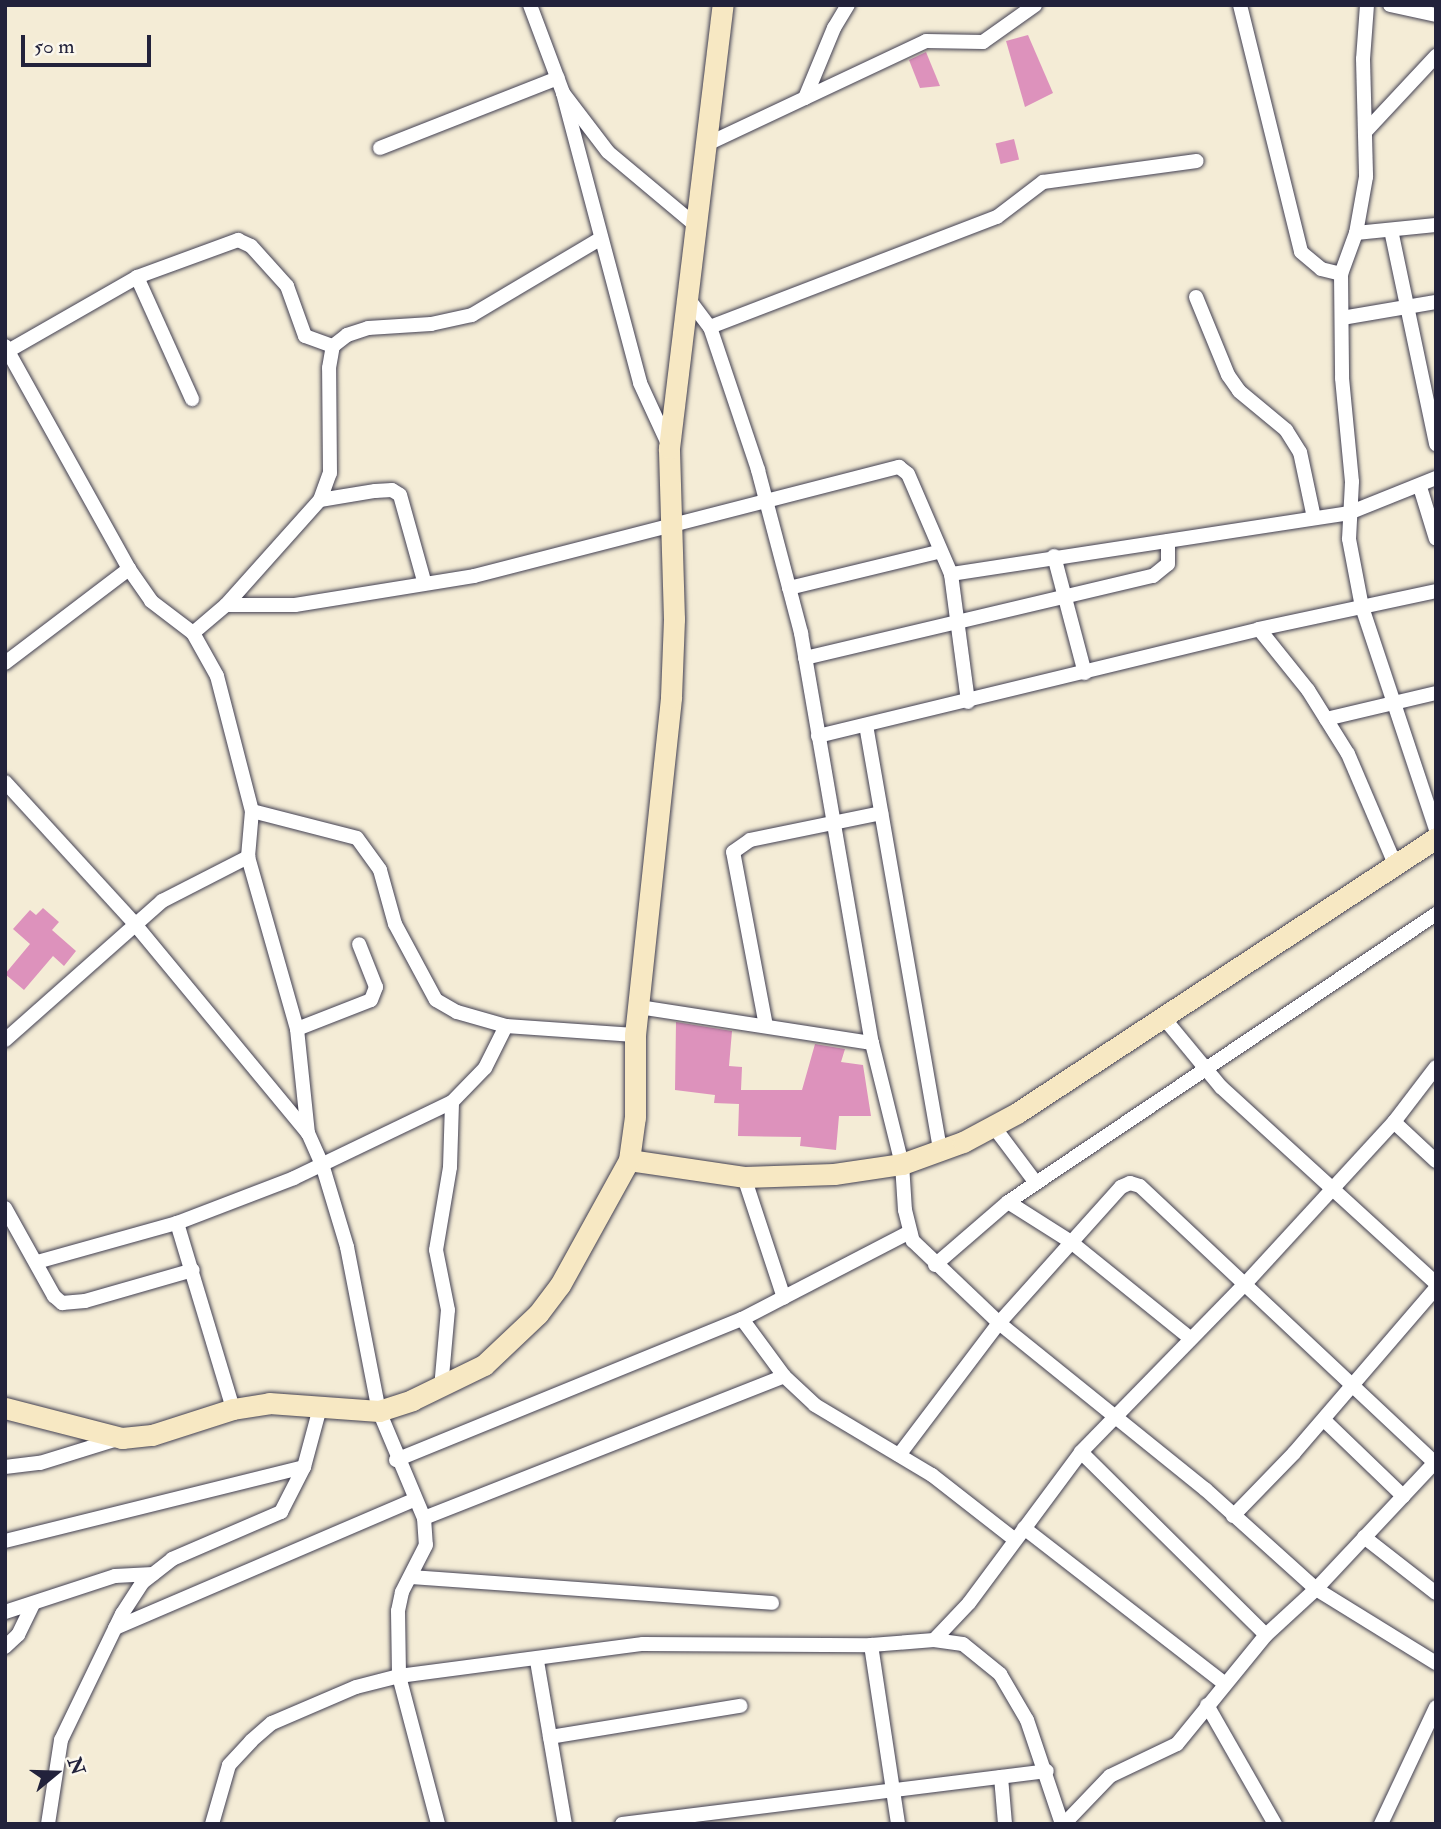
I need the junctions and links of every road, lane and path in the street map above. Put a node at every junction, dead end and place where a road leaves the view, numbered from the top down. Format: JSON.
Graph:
{"nodes":[{"id":1,"x":530,"y":5,"type":"edge"},
{"id":2,"x":723,"y":5,"type":"edge"},
{"id":3,"x":848,"y":5,"type":"edge"},
{"id":4,"x":1035,"y":5,"type":"edge"},
{"id":5,"x":1240,"y":5,"type":"edge"},
{"id":6,"x":1367,"y":5,"type":"edge"},
{"id":7,"x":1390,"y":5,"type":"edge"},
{"id":8,"x":1436,"y":15,"type":"edge"},
{"id":9,"x":1436,"y":56,"type":"edge"},
{"id":10,"x":558,"y":78,"type":"junction"},
{"id":11,"x":563,"y":93,"type":"junction"},
{"id":12,"x":805,"y":98,"type":"junction"},
{"id":13,"x":1366,"y":131,"type":"junction"},
{"id":14,"x":703,"y":146,"type":"junction"},
{"id":15,"x":380,"y":148,"type":"dead end"},
{"id":16,"x":1197,"y":161,"type":"dead end"},
{"id":17,"x":694,"y":224,"type":"junction"},
{"id":18,"x":1436,"y":225,"type":"edge"},
{"id":19,"x":1391,"y":230,"type":"junction"},
{"id":20,"x":1356,"y":233,"type":"junction"},
{"id":21,"x":600,"y":240,"type":"junction"},
{"id":22,"x":1341,"y":274,"type":"junction"},
{"id":23,"x":136,"y":277,"type":"junction"},
{"id":24,"x":1196,"y":297,"type":"dead end"},
{"id":25,"x":687,"y":298,"type":"junction"},
{"id":26,"x":1436,"y":302,"type":"edge"},
{"id":27,"x":1405,"y":308,"type":"junction"},
{"id":28,"x":1342,"y":318,"type":"junction"},
{"id":29,"x":710,"y":327,"type":"junction"},
{"id":30,"x":333,"y":346,"type":"junction"},
{"id":31,"x":7,"y":349,"type":"edge"},
{"id":32,"x":192,"y":399,"type":"dead end"},
{"id":33,"x":1436,"y":444,"type":"edge"},
{"id":34,"x":669,"y":448,"type":"junction"},
{"id":35,"x":1436,"y":478,"type":"edge"},
{"id":36,"x":1420,"y":486,"type":"junction"},
{"id":37,"x":766,"y":499,"type":"junction"},
{"id":38,"x":320,"y":500,"type":"junction"},
{"id":39,"x":1349,"y":513,"type":"junction"},
{"id":40,"x":1314,"y":518,"type":"junction"},
{"id":41,"x":673,"y":528,"type":"junction"},
{"id":42,"x":1436,"y":539,"type":"edge"},
{"id":43,"x":1168,"y":541,"type":"junction"},
{"id":44,"x":938,"y":552,"type":"junction"},
{"id":45,"x":1054,"y":556,"type":"junction"},
{"id":46,"x":128,"y":569,"type":"junction"},
{"id":47,"x":951,"y":574,"type":"junction"},
{"id":48,"x":424,"y":582,"type":"junction"},
{"id":49,"x":789,"y":588,"type":"junction"},
{"id":50,"x":1436,"y":591,"type":"edge"},
{"id":51,"x":1063,"y":597,"type":"junction"},
{"id":52,"x":226,"y":605,"type":"junction"},
{"id":53,"x":1362,"y":607,"type":"junction"},
{"id":54,"x":956,"y":622,"type":"junction"},
{"id":55,"x":1259,"y":629,"type":"junction"},
{"id":56,"x":193,"y":633,"type":"junction"},
{"id":57,"x":805,"y":658,"type":"junction"},
{"id":58,"x":5,"y":663,"type":"edge"},
{"id":59,"x":1085,"y":673,"type":"junction"},
{"id":60,"x":1436,"y":693,"type":"edge"},
{"id":61,"x":968,"y":702,"type":"junction"},
{"id":62,"x":1394,"y":704,"type":"junction"},
{"id":63,"x":1326,"y":719,"type":"junction"},
{"id":64,"x":866,"y":725,"type":"junction"},
{"id":65,"x":818,"y":736,"type":"junction"},
{"id":66,"x":5,"y":782,"type":"edge"},
{"id":67,"x":252,"y":811,"type":"junction"},
{"id":68,"x":881,"y":813,"type":"junction"},
{"id":69,"x":832,"y":823,"type":"junction"},
{"id":70,"x":1436,"y":829,"type":"edge"},
{"id":71,"x":1436,"y":838,"type":"edge"},
{"id":72,"x":248,"y":857,"type":"junction"},
{"id":73,"x":1395,"y":864,"type":"junction"},
{"id":74,"x":1436,"y":914,"type":"edge"},
{"id":75,"x":134,"y":923,"type":"junction"},
{"id":76,"x":359,"y":944,"type":"dead end"},
{"id":77,"x":639,"y":1007,"type":"junction"},
{"id":78,"x":1163,"y":1017,"type":"junction"},
{"id":79,"x":506,"y":1026,"type":"junction"},
{"id":80,"x":766,"y":1026,"type":"junction"},
{"id":81,"x":297,"y":1030,"type":"junction"},
{"id":82,"x":635,"y":1035,"type":"junction"},
{"id":83,"x":5,"y":1040,"type":"edge"},
{"id":84,"x":873,"y":1043,"type":"junction"},
{"id":85,"x":1436,"y":1067,"type":"edge"},
{"id":86,"x":1205,"y":1072,"type":"junction"},
{"id":87,"x":452,"y":1102,"type":"junction"},
{"id":88,"x":1394,"y":1122,"type":"junction"},
{"id":89,"x":994,"y":1126,"type":"junction"},
{"id":90,"x":308,"y":1133,"type":"junction"},
{"id":91,"x":940,"y":1148,"type":"junction"},
{"id":92,"x":629,"y":1160,"type":"junction"},
{"id":93,"x":1436,"y":1161,"type":"edge"},
{"id":94,"x":322,"y":1164,"type":"junction"},
{"id":95,"x":902,"y":1164,"type":"junction"},
{"id":96,"x":744,"y":1177,"type":"junction"},
{"id":97,"x":1036,"y":1183,"type":"junction"},
{"id":98,"x":1332,"y":1189,"type":"junction"},
{"id":99,"x":1008,"y":1202,"type":"junction"},
{"id":100,"x":5,"y":1208,"type":"edge"},
{"id":101,"x":177,"y":1223,"type":"junction"},
{"id":102,"x":910,"y":1232,"type":"junction"},
{"id":103,"x":1071,"y":1242,"type":"junction"},
{"id":104,"x":37,"y":1262,"type":"junction"},
{"id":105,"x":935,"y":1265,"type":"junction"},
{"id":106,"x":193,"y":1270,"type":"junction"},
{"id":107,"x":1244,"y":1285,"type":"junction"},
{"id":108,"x":1436,"y":1286,"type":"edge"},
{"id":109,"x":784,"y":1298,"type":"junction"},
{"id":110,"x":742,"y":1319,"type":"junction"},
{"id":111,"x":999,"y":1323,"type":"junction"},
{"id":112,"x":1191,"y":1339,"type":"junction"},
{"id":113,"x":784,"y":1376,"type":"junction"},
{"id":114,"x":1353,"y":1387,"type":"junction"},
{"id":115,"x":441,"y":1388,"type":"junction"},
{"id":116,"x":321,"y":1404,"type":"junction"},
{"id":117,"x":5,"y":1408,"type":"edge"},
{"id":118,"x":233,"y":1409,"type":"junction"},
{"id":119,"x":379,"y":1411,"type":"junction"},
{"id":120,"x":1114,"y":1416,"type":"junction"},
{"id":121,"x":1324,"y":1420,"type":"junction"},
{"id":122,"x":122,"y":1438,"type":"junction"},
{"id":123,"x":1081,"y":1452,"type":"junction"},
{"id":124,"x":899,"y":1455,"type":"junction"},
{"id":125,"x":396,"y":1460,"type":"junction"},
{"id":126,"x":1435,"y":1462,"type":"edge"},
{"id":127,"x":304,"y":1467,"type":"junction"},
{"id":128,"x":5,"y":1468,"type":"edge"},
{"id":129,"x":1403,"y":1496,"type":"junction"},
{"id":130,"x":413,"y":1500,"type":"junction"},
{"id":131,"x":1233,"y":1516,"type":"junction"},
{"id":132,"x":424,"y":1517,"type":"junction"},
{"id":133,"x":1019,"y":1534,"type":"junction"},
{"id":134,"x":1364,"y":1537,"type":"junction"},
{"id":135,"x":5,"y":1541,"type":"edge"},
{"id":136,"x":153,"y":1574,"type":"junction"},
{"id":137,"x":411,"y":1577,"type":"junction"},
{"id":138,"x":1316,"y":1589,"type":"junction"},
{"id":139,"x":1436,"y":1594,"type":"edge"},
{"id":140,"x":772,"y":1603,"type":"dead end"},
{"id":141,"x":33,"y":1604,"type":"junction"},
{"id":142,"x":5,"y":1612,"type":"edge"},
{"id":143,"x":115,"y":1628,"type":"junction"},
{"id":144,"x":1266,"y":1635,"type":"junction"},
{"id":145,"x":934,"y":1640,"type":"junction"},
{"id":146,"x":871,"y":1645,"type":"junction"},
{"id":147,"x":5,"y":1647,"type":"edge"},
{"id":148,"x":537,"y":1661,"type":"junction"},
{"id":149,"x":1436,"y":1663,"type":"edge"},
{"id":150,"x":399,"y":1676,"type":"junction"},
{"id":151,"x":1224,"y":1683,"type":"junction"},
{"id":152,"x":1208,"y":1705,"type":"junction"},
{"id":153,"x":740,"y":1706,"type":"dead end"},
{"id":154,"x":1436,"y":1707,"type":"edge"},
{"id":155,"x":550,"y":1737,"type":"junction"},
{"id":156,"x":1047,"y":1771,"type":"junction"},
{"id":157,"x":1001,"y":1777,"type":"junction"},
{"id":158,"x":893,"y":1789,"type":"junction"},
{"id":159,"x":48,"y":1824,"type":"edge"},
{"id":160,"x":212,"y":1824,"type":"edge"},
{"id":161,"x":438,"y":1824,"type":"edge"},
{"id":162,"x":565,"y":1824,"type":"edge"},
{"id":163,"x":622,"y":1824,"type":"edge"},
{"id":164,"x":898,"y":1824,"type":"edge"},
{"id":165,"x":1005,"y":1824,"type":"edge"},
{"id":166,"x":1063,"y":1824,"type":"edge"},
{"id":167,"x":1275,"y":1824,"type":"edge"},
{"id":168,"x":1381,"y":1824,"type":"edge"}],
"edges":[{"from":1,"to":10,"type":"street"},
{"from":2,"to":14,"type":"street"},
{"from":3,"to":12,"type":"street"},
{"from":4,"to":12,"type":"street"},
{"from":5,"to":22,"type":"street"},
{"from":6,"to":13,"type":"street"},
{"from":7,"to":8,"type":"street"},
{"from":9,"to":13,"type":"street"},
{"from":10,"to":11,"type":"street"},
{"from":10,"to":15,"type":"street"},
{"from":11,"to":17,"type":"street"},
{"from":11,"to":21,"type":"street"},
{"from":12,"to":14,"type":"street"},
{"from":13,"to":20,"type":"street"},
{"from":14,"to":17,"type":"street"},
{"from":16,"to":29,"type":"street"},
{"from":17,"to":25,"type":"street"},
{"from":18,"to":19,"type":"street"},
{"from":19,"to":20,"type":"street"},
{"from":19,"to":27,"type":"street"},
{"from":20,"to":22,"type":"street"},
{"from":21,"to":30,"type":"street"},
{"from":21,"to":34,"type":"street"},
{"from":22,"to":28,"type":"street"},
{"from":23,"to":30,"type":"street"},
{"from":23,"to":31,"type":"street"},
{"from":23,"to":32,"type":"street"},
{"from":24,"to":40,"type":"street"},
{"from":25,"to":29,"type":"street"},
{"from":25,"to":34,"type":"street"},
{"from":26,"to":27,"type":"street"},
{"from":27,"to":28,"type":"street"},
{"from":27,"to":33,"type":"street"},
{"from":28,"to":39,"type":"street"},
{"from":29,"to":37,"type":"street"},
{"from":30,"to":38,"type":"street"},
{"from":31,"to":46,"type":"street"},
{"from":34,"to":41,"type":"street"},
{"from":35,"to":36,"type":"street"},
{"from":36,"to":39,"type":"street"},
{"from":36,"to":42,"type":"street"},
{"from":37,"to":41,"type":"street"},
{"from":37,"to":44,"type":"street"},
{"from":37,"to":49,"type":"street"},
{"from":38,"to":48,"type":"street"},
{"from":38,"to":52,"type":"street"},
{"from":39,"to":40,"type":"street"},
{"from":39,"to":53,"type":"street"},
{"from":40,"to":43,"type":"street"},
{"from":41,"to":48,"type":"street"},
{"from":41,"to":77,"type":"street"},
{"from":43,"to":45,"type":"street"},
{"from":43,"to":51,"type":"street"},
{"from":44,"to":47,"type":"street"},
{"from":44,"to":49,"type":"street"},
{"from":45,"to":47,"type":"street"},
{"from":45,"to":51,"type":"street"},
{"from":46,"to":56,"type":"street"},
{"from":46,"to":58,"type":"street"},
{"from":47,"to":54,"type":"street"},
{"from":48,"to":52,"type":"street"},
{"from":49,"to":57,"type":"street"},
{"from":50,"to":53,"type":"street"},
{"from":51,"to":54,"type":"street"},
{"from":51,"to":59,"type":"street"},
{"from":52,"to":56,"type":"street"},
{"from":53,"to":55,"type":"street"},
{"from":53,"to":62,"type":"street"},
{"from":54,"to":57,"type":"street"},
{"from":54,"to":61,"type":"street"},
{"from":55,"to":59,"type":"street"},
{"from":55,"to":63,"type":"street"},
{"from":56,"to":67,"type":"street"},
{"from":57,"to":65,"type":"street"},
{"from":59,"to":61,"type":"street"},
{"from":60,"to":62,"type":"street"},
{"from":61,"to":64,"type":"street"},
{"from":62,"to":63,"type":"street"},
{"from":62,"to":70,"type":"street"},
{"from":63,"to":73,"type":"street"},
{"from":64,"to":65,"type":"street"},
{"from":64,"to":68,"type":"street"},
{"from":65,"to":69,"type":"street"},
{"from":66,"to":75,"type":"street"},
{"from":67,"to":72,"type":"street"},
{"from":67,"to":79,"type":"street"},
{"from":68,"to":69,"type":"street"},
{"from":68,"to":91,"type":"street"},
{"from":69,"to":80,"type":"street"},
{"from":69,"to":84,"type":"street"},
{"from":71,"to":73,"type":"street"},
{"from":72,"to":75,"type":"street"},
{"from":72,"to":81,"type":"street"},
{"from":73,"to":78,"type":"street"},
{"from":74,"to":86,"type":"street"},
{"from":75,"to":83,"type":"street"},
{"from":75,"to":90,"type":"street"},
{"from":76,"to":81,"type":"street"},
{"from":77,"to":80,"type":"street"},
{"from":77,"to":82,"type":"street"},
{"from":78,"to":86,"type":"street"},
{"from":78,"to":89,"type":"street"},
{"from":79,"to":82,"type":"street"},
{"from":79,"to":87,"type":"street"},
{"from":80,"to":84,"type":"street"},
{"from":81,"to":90,"type":"street"},
{"from":82,"to":92,"type":"street"},
{"from":84,"to":95,"type":"street"},
{"from":85,"to":88,"type":"street"},
{"from":86,"to":97,"type":"street"},
{"from":86,"to":98,"type":"street"},
{"from":87,"to":94,"type":"street"},
{"from":87,"to":115,"type":"street"},
{"from":88,"to":93,"type":"street"},
{"from":88,"to":98,"type":"street"},
{"from":89,"to":91,"type":"street"},
{"from":89,"to":97,"type":"street"},
{"from":90,"to":94,"type":"street"},
{"from":91,"to":95,"type":"street"},
{"from":92,"to":96,"type":"street"},
{"from":92,"to":115,"type":"street"},
{"from":94,"to":101,"type":"street"},
{"from":94,"to":119,"type":"street"},
{"from":95,"to":96,"type":"street"},
{"from":95,"to":102,"type":"street"},
{"from":96,"to":109,"type":"street"},
{"from":97,"to":99,"type":"street"},
{"from":98,"to":107,"type":"street"},
{"from":98,"to":108,"type":"street"},
{"from":99,"to":103,"type":"street"},
{"from":99,"to":105,"type":"street"},
{"from":100,"to":104,"type":"street"},
{"from":101,"to":104,"type":"street"},
{"from":101,"to":106,"type":"street"},
{"from":102,"to":105,"type":"street"},
{"from":102,"to":109,"type":"street"},
{"from":103,"to":107,"type":"street"},
{"from":103,"to":111,"type":"street"},
{"from":103,"to":112,"type":"street"},
{"from":104,"to":106,"type":"street"},
{"from":105,"to":111,"type":"street"},
{"from":106,"to":118,"type":"street"},
{"from":107,"to":112,"type":"street"},
{"from":107,"to":114,"type":"street"},
{"from":108,"to":114,"type":"street"},
{"from":109,"to":110,"type":"street"},
{"from":110,"to":113,"type":"street"},
{"from":110,"to":125,"type":"street"},
{"from":111,"to":120,"type":"street"},
{"from":111,"to":124,"type":"street"},
{"from":112,"to":120,"type":"street"},
{"from":113,"to":124,"type":"street"},
{"from":113,"to":132,"type":"street"},
{"from":114,"to":121,"type":"street"},
{"from":114,"to":126,"type":"street"},
{"from":115,"to":119,"type":"street"},
{"from":116,"to":118,"type":"street"},
{"from":116,"to":119,"type":"street"},
{"from":116,"to":127,"type":"street"},
{"from":117,"to":122,"type":"street"},
{"from":118,"to":122,"type":"street"},
{"from":119,"to":125,"type":"street"},
{"from":120,"to":123,"type":"street"},
{"from":120,"to":131,"type":"street"},
{"from":121,"to":129,"type":"street"},
{"from":121,"to":131,"type":"street"},
{"from":122,"to":128,"type":"street"},
{"from":123,"to":133,"type":"street"},
{"from":123,"to":144,"type":"street"},
{"from":124,"to":133,"type":"street"},
{"from":125,"to":130,"type":"street"},
{"from":126,"to":129,"type":"street"},
{"from":127,"to":135,"type":"street"},
{"from":127,"to":136,"type":"street"},
{"from":129,"to":134,"type":"street"},
{"from":130,"to":132,"type":"street"},
{"from":130,"to":143,"type":"street"},
{"from":131,"to":138,"type":"street"},
{"from":132,"to":137,"type":"street"},
{"from":133,"to":145,"type":"street"},
{"from":133,"to":151,"type":"street"},
{"from":134,"to":138,"type":"street"},
{"from":134,"to":139,"type":"street"},
{"from":136,"to":141,"type":"street"},
{"from":136,"to":143,"type":"street"},
{"from":137,"to":140,"type":"street"},
{"from":137,"to":150,"type":"street"},
{"from":138,"to":144,"type":"street"},
{"from":138,"to":149,"type":"street"},
{"from":141,"to":142,"type":"street"},
{"from":141,"to":147,"type":"street"},
{"from":143,"to":159,"type":"street"},
{"from":144,"to":151,"type":"street"},
{"from":145,"to":146,"type":"street"},
{"from":145,"to":156,"type":"street"},
{"from":146,"to":148,"type":"street"},
{"from":146,"to":158,"type":"street"},
{"from":148,"to":150,"type":"street"},
{"from":148,"to":155,"type":"street"},
{"from":150,"to":160,"type":"street"},
{"from":150,"to":161,"type":"street"},
{"from":151,"to":152,"type":"street"},
{"from":152,"to":166,"type":"street"},
{"from":152,"to":167,"type":"street"},
{"from":153,"to":155,"type":"street"},
{"from":154,"to":168,"type":"street"},
{"from":155,"to":162,"type":"street"},
{"from":156,"to":157,"type":"street"},
{"from":156,"to":166,"type":"street"},
{"from":157,"to":158,"type":"street"},
{"from":157,"to":165,"type":"street"},
{"from":158,"to":163,"type":"street"},
{"from":158,"to":164,"type":"street"}]}
